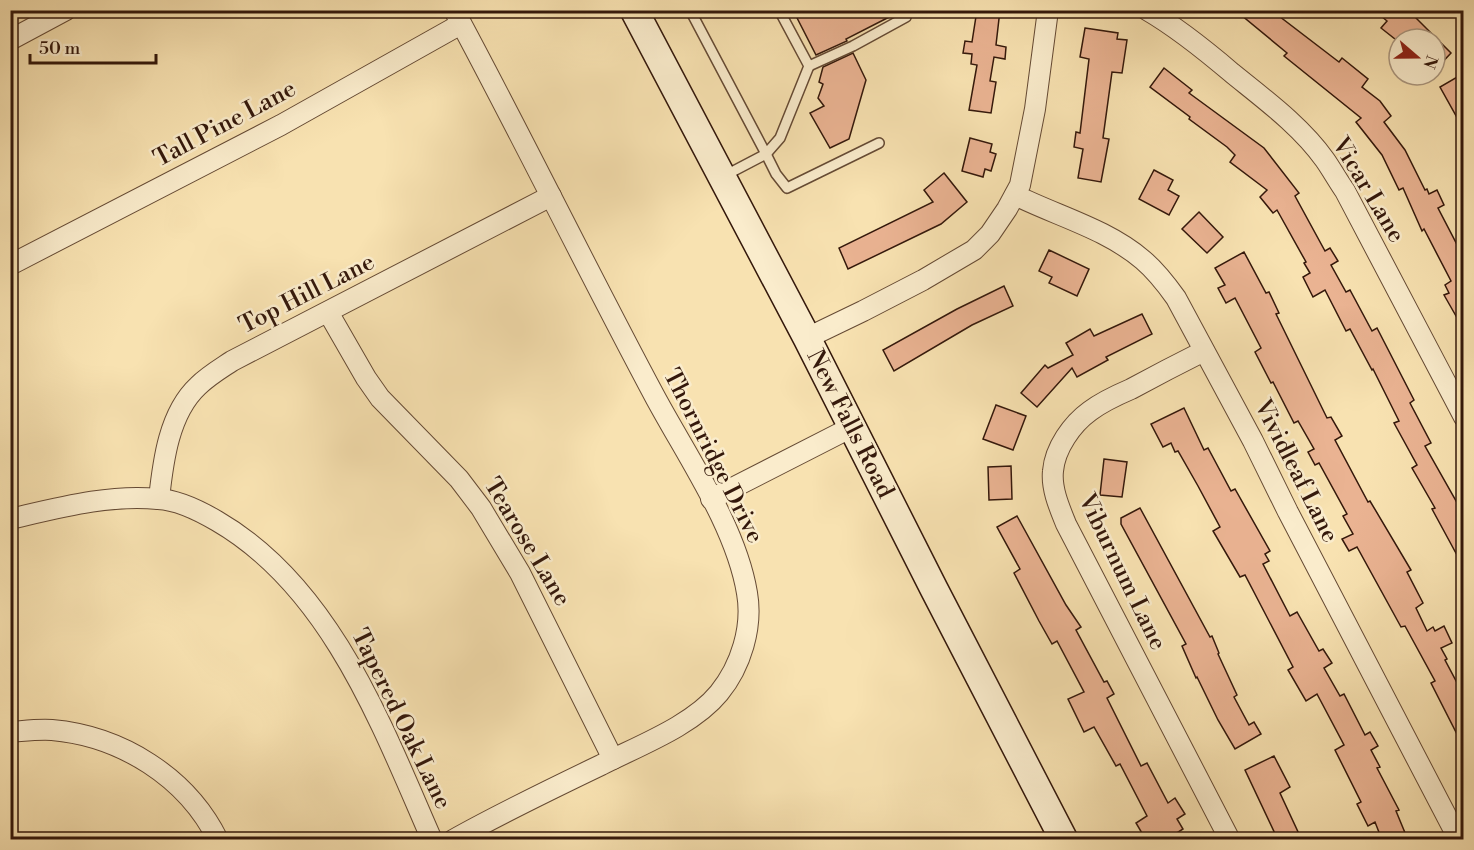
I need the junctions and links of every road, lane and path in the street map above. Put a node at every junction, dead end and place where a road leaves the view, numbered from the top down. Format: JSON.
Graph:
{"nodes":[{"id":1,"x":66,"y":10,"type":"edge"},
{"id":2,"x":634,"y":10,"type":"edge"},
{"id":3,"x":690,"y":10,"type":"edge"},
{"id":4,"x":779,"y":10,"type":"edge"},
{"id":5,"x":903,"y":10,"type":"edge"},
{"id":6,"x":1048,"y":10,"type":"edge"},
{"id":7,"x":1147,"y":10,"type":"edge"},
{"id":8,"x":458,"y":17,"type":"edge"},
{"id":9,"x":10,"y":40,"type":"edge"},
{"id":10,"x":809,"y":66,"type":"junction"},
{"id":11,"x":879,"y":143,"type":"dead end"},
{"id":12,"x":766,"y":154,"type":"junction"},
{"id":13,"x":722,"y":177,"type":"junction"},
{"id":14,"x":1015,"y":195,"type":"junction"},
{"id":15,"x":551,"y":196,"type":"junction"},
{"id":16,"x":10,"y":265,"type":"edge"},
{"id":17,"x":328,"y":312,"type":"junction"},
{"id":18,"x":807,"y":338,"type":"junction"},
{"id":19,"x":1204,"y":351,"type":"junction"},
{"id":20,"x":1464,"y":417,"type":"edge"},
{"id":21,"x":852,"y":427,"type":"junction"},
{"id":22,"x":159,"y":498,"type":"junction"},
{"id":23,"x":711,"y":499,"type":"junction"},
{"id":24,"x":10,"y":519,"type":"edge"},
{"id":25,"x":10,"y":732,"type":"edge"},
{"id":26,"x":613,"y":759,"type":"junction"},
{"id":27,"x":218,"y":840,"type":"edge"},
{"id":28,"x":432,"y":840,"type":"edge"},
{"id":29,"x":453,"y":840,"type":"edge"},
{"id":30,"x":1064,"y":840,"type":"edge"},
{"id":31,"x":1230,"y":840,"type":"edge"},
{"id":32,"x":1459,"y":840,"type":"edge"}],
"edges":[{"from":1,"to":9,"type":"street"},
{"from":2,"to":13,"type":"main road","name":"New Falls Road"},
{"from":3,"to":12,"type":"lane"},
{"from":4,"to":10,"type":"lane"},
{"from":5,"to":10,"type":"lane"},
{"from":6,"to":14,"type":"street"},
{"from":7,"to":20,"type":"street","name":"Vicar Lane"},
{"from":8,"to":15,"type":"street","name":"Thornridge Drive"},
{"from":8,"to":16,"type":"street","name":"Tall Pine Lane"},
{"from":10,"to":12,"type":"lane"},
{"from":11,"to":12,"type":"lane"},
{"from":12,"to":13,"type":"lane"},
{"from":13,"to":18,"type":"main road","name":"New Falls Road"},
{"from":14,"to":18,"type":"street"},
{"from":14,"to":19,"type":"street","name":"Vividleaf Lane"},
{"from":15,"to":17,"type":"street","name":"Top Hill Lane"},
{"from":15,"to":23,"type":"street","name":"Thornridge Drive"},
{"from":17,"to":22,"type":"street","name":"Top Hill Lane"},
{"from":17,"to":26,"type":"street","name":"Tearose Lane"},
{"from":18,"to":21,"type":"main road","name":"New Falls Road"},
{"from":19,"to":31,"type":"street","name":"Viburnum Lane"},
{"from":19,"to":32,"type":"street","name":"Vividleaf Lane"},
{"from":21,"to":23,"type":"street"},
{"from":21,"to":30,"type":"main road","name":"New Falls Road"},
{"from":22,"to":24,"type":"street","name":"Tapered Oak Lane"},
{"from":22,"to":28,"type":"street","name":"Tapered Oak Lane"},
{"from":23,"to":26,"type":"street","name":"Thornridge Drive"},
{"from":25,"to":27,"type":"street"},
{"from":26,"to":29,"type":"street","name":"Thornridge Drive"}]}
